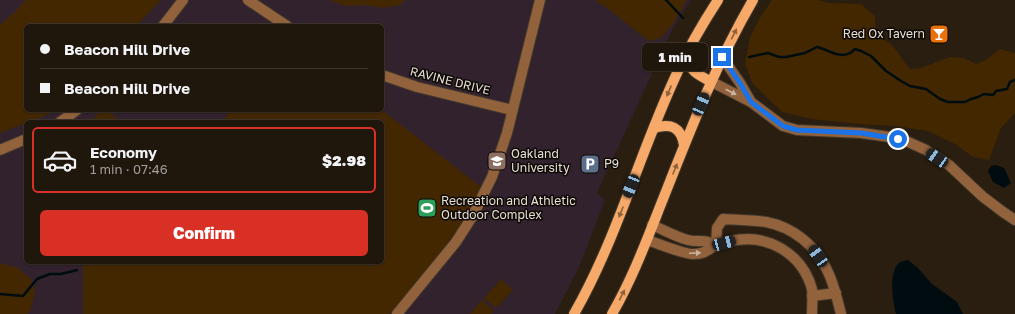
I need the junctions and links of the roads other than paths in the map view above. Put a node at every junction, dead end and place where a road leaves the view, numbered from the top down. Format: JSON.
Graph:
{"nodes":[{"id":1,"x":183,"y":0,"type":"edge"},
{"id":2,"x":248,"y":0,"type":"edge"},
{"id":3,"x":540,"y":0,"type":"edge"},
{"id":4,"x":718,"y":0,"type":"edge"},
{"id":5,"x":753,"y":0,"type":"edge"},
{"id":6,"x":165,"y":24,"type":"edge"},
{"id":7,"x":284,"y":24,"type":"edge"},
{"id":8,"x":685,"y":56,"type":"junction"},
{"id":9,"x":722,"y":57,"type":"junction"},
{"id":10,"x":384,"y":76,"type":"edge"},
{"id":11,"x":710,"y":81,"type":"junction"},
{"id":12,"x":751,"y":102,"type":"junction"},
{"id":13,"x":512,"y":110,"type":"junction"},
{"id":14,"x":74,"y":112,"type":"edge"},
{"id":15,"x":63,"y":120,"type":"edge"},
{"id":16,"x":654,"y":128,"type":"junction"},
{"id":17,"x":24,"y":140,"type":"edge"},
{"id":18,"x":684,"y":145,"type":"junction"},
{"id":19,"x":0,"y":150,"type":"edge"},
{"id":20,"x":1015,"y":220,"type":"edge"},
{"id":21,"x":652,"y":225,"type":"junction"},
{"id":22,"x":683,"y":239,"type":"junction"},
{"id":23,"x":647,"y":240,"type":"junction"},
{"id":24,"x":716,"y":246,"type":"junction"},
{"id":25,"x":680,"y":251,"type":"junction"},
{"id":26,"x":836,"y":293,"type":"junction"},
{"id":27,"x":812,"y":296,"type":"junction"},
{"id":28,"x":397,"y":314,"type":"edge"},
{"id":29,"x":574,"y":314,"type":"edge"},
{"id":30,"x":612,"y":314,"type":"edge"},
{"id":31,"x":812,"y":314,"type":"edge"},
{"id":32,"x":840,"y":314,"type":"edge"}],
"edges":[{"from":1,"to":6,"type":"street"},
{"from":2,"to":7,"type":"street"},
{"from":3,"to":13,"type":"street"},
{"from":4,"to":8,"type":"main road"},
{"from":9,"to":5,"type":"main road","one_way":true},
{"from":8,"to":11,"type":"main road"},
{"from":8,"to":16,"type":"main road","one_way":true},
{"from":9,"to":11,"type":"main road"},
{"from":9,"to":12,"type":"street"},
{"from":10,"to":13,"type":"street","name":"RAVINE DRIVE"},
{"from":11,"to":12,"type":"street","one_way":true},
{"from":11,"to":18,"type":"main road"},
{"from":12,"to":20,"type":"street"},
{"from":13,"to":28,"type":"street"},
{"from":14,"to":15,"type":"street"},
{"from":16,"to":18,"type":"main road"},
{"from":16,"to":29,"type":"main road","one_way":true},
{"from":17,"to":19,"type":"street"},
{"from":21,"to":18,"type":"main road","one_way":true},
{"from":21,"to":22,"type":"street"},
{"from":21,"to":23,"type":"main road"},
{"from":22,"to":24,"type":"street"},
{"from":22,"to":25,"type":"street"},
{"from":23,"to":25,"type":"street"},
{"from":30,"to":23,"type":"main road","one_way":true},
{"from":25,"to":24,"type":"street","one_way":true},
{"from":24,"to":26,"type":"street"},
{"from":24,"to":27,"type":"street"},
{"from":26,"to":27,"type":"street"},
{"from":26,"to":32,"type":"street"},
{"from":27,"to":31,"type":"street"}]}
